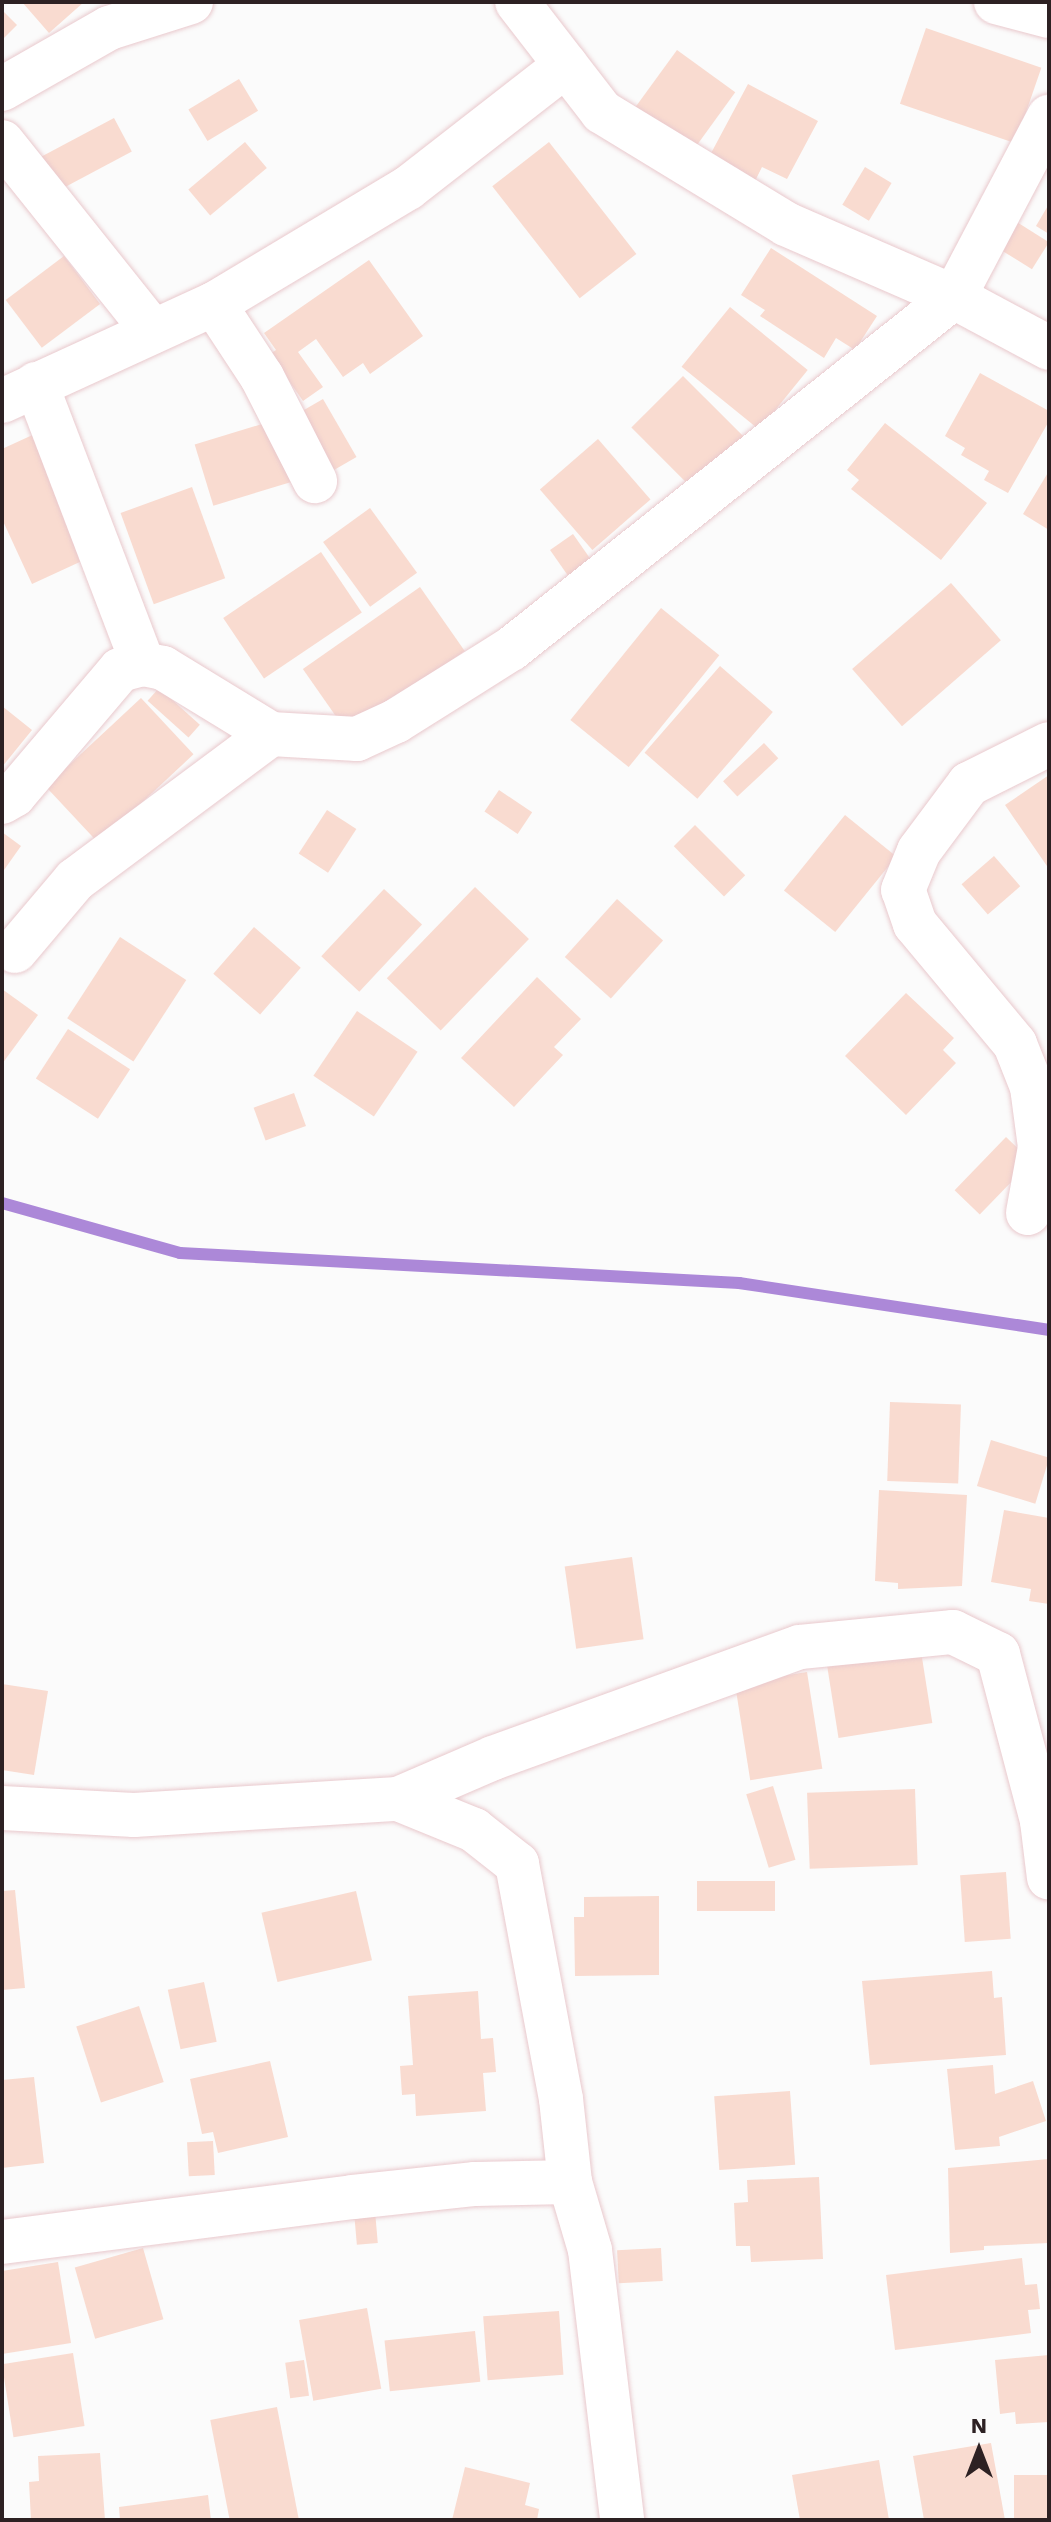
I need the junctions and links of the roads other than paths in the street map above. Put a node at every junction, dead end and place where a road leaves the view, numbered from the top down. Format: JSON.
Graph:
{"nodes":[{"id":1,"x":191,"y":2,"type":"edge"},
{"id":2,"x":517,"y":2,"type":"edge"},
{"id":3,"x":996,"y":2,"type":"edge"},
{"id":4,"x":1049,"y":16,"type":"edge"},
{"id":5,"x":566,"y":65,"type":"junction"},
{"id":6,"x":2,"y":89,"type":"edge"},
{"id":7,"x":1049,"y":117,"type":"edge"},
{"id":8,"x":2,"y":142,"type":"edge"},
{"id":9,"x":954,"y":297,"type":"junction"},
{"id":10,"x":214,"y":304,"type":"junction"},
{"id":11,"x":153,"y":331,"type":"junction"},
{"id":12,"x":1049,"y":348,"type":"edge"},
{"id":13,"x":19,"y":392,"type":"edge"},
{"id":14,"x":315,"y":481,"type":"dead end"},
{"id":15,"x":143,"y":664,"type":"junction"},
{"id":16,"x":271,"y":734,"type":"junction"},
{"id":17,"x":1049,"y":744,"type":"edge"},
{"id":18,"x":2,"y":802,"type":"edge"},
{"id":19,"x":15,"y":951,"type":"dead end"},
{"id":20,"x":1028,"y":1213,"type":"dead end"},
{"id":21,"x":398,"y":1799,"type":"junction"},
{"id":22,"x":2,"y":1808,"type":"edge"},
{"id":23,"x":1049,"y":1878,"type":"edge"},
{"id":24,"x":570,"y":2182,"type":"junction"},
{"id":25,"x":2,"y":2242,"type":"edge"},
{"id":26,"x":622,"y":2520,"type":"edge"}],
"edges":[{"from":1,"to":6,"type":"street"},
{"from":2,"to":5,"type":"street"},
{"from":3,"to":4,"type":"street"},
{"from":5,"to":9,"type":"street"},
{"from":5,"to":10,"type":"street"},
{"from":7,"to":9,"type":"street"},
{"from":8,"to":11,"type":"street"},
{"from":9,"to":12,"type":"street"},
{"from":9,"to":16,"type":"street"},
{"from":10,"to":11,"type":"street"},
{"from":10,"to":14,"type":"street"},
{"from":11,"to":13,"type":"street"},
{"from":13,"to":15,"type":"street"},
{"from":15,"to":16,"type":"street"},
{"from":15,"to":18,"type":"street"},
{"from":16,"to":19,"type":"street"},
{"from":17,"to":20,"type":"street"},
{"from":21,"to":22,"type":"street"},
{"from":21,"to":23,"type":"street"},
{"from":21,"to":24,"type":"street"},
{"from":24,"to":25,"type":"street"},
{"from":24,"to":26,"type":"street"}]}
